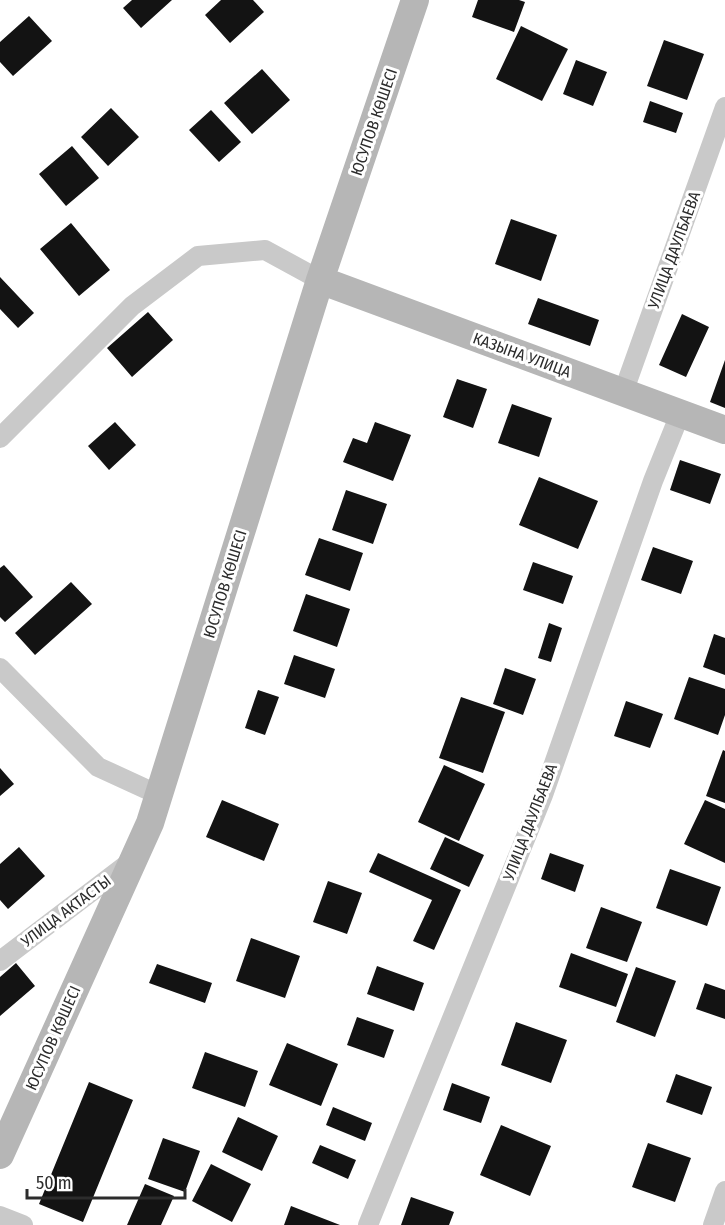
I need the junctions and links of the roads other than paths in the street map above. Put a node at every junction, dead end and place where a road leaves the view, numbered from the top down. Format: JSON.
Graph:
{"nodes":[{"id":1,"x":415,"y":0,"type":"edge"},
{"id":2,"x":725,"y":107,"type":"edge"},
{"id":3,"x":320,"y":280,"type":"junction"},
{"id":4,"x":623,"y":393,"type":"junction"},
{"id":5,"x":680,"y":414,"type":"junction"},
{"id":6,"x":725,"y":430,"type":"edge"},
{"id":7,"x":0,"y":438,"type":"edge"},
{"id":8,"x":0,"y":668,"type":"edge"},
{"id":9,"x":159,"y":795,"type":"junction"},
{"id":10,"x":132,"y":861,"type":"junction"},
{"id":11,"x":0,"y":961,"type":"edge"},
{"id":12,"x":0,"y":1155,"type":"edge"},
{"id":13,"x":725,"y":1191,"type":"edge"},
{"id":14,"x":0,"y":1216,"type":"edge"},
{"id":15,"x":23,"y":1225,"type":"edge"},
{"id":16,"x":368,"y":1225,"type":"edge"},
{"id":17,"x":713,"y":1225,"type":"edge"}],
"edges":[{"from":1,"to":3,"type":"street","name":"ЮСУПОВ КӨШЕСІ"},
{"from":2,"to":4,"type":"street","name":"УЛИЦА ДАУЛБАЕВА"},
{"from":3,"to":4,"type":"street","name":"КАЗЫНА УЛИЦА"},
{"from":3,"to":7,"type":"street"},
{"from":3,"to":9,"type":"street","name":"ЮСУПОВ КӨШЕСІ"},
{"from":4,"to":5,"type":"street","name":"КАЗЫНА УЛИЦА"},
{"from":5,"to":6,"type":"street","name":"КАЗЫНА УЛИЦА"},
{"from":5,"to":16,"type":"street","name":"УЛИЦА ДАУЛБАЕВА"},
{"from":8,"to":9,"type":"street"},
{"from":9,"to":10,"type":"street","name":"ЮСУПОВ КӨШЕСІ"},
{"from":10,"to":11,"type":"street","name":"УЛИЦА АКТАСТЫ"},
{"from":10,"to":12,"type":"street","name":"ЮСУПОВ КӨШЕСІ"},
{"from":13,"to":17,"type":"street"},
{"from":14,"to":15,"type":"street"}]}
